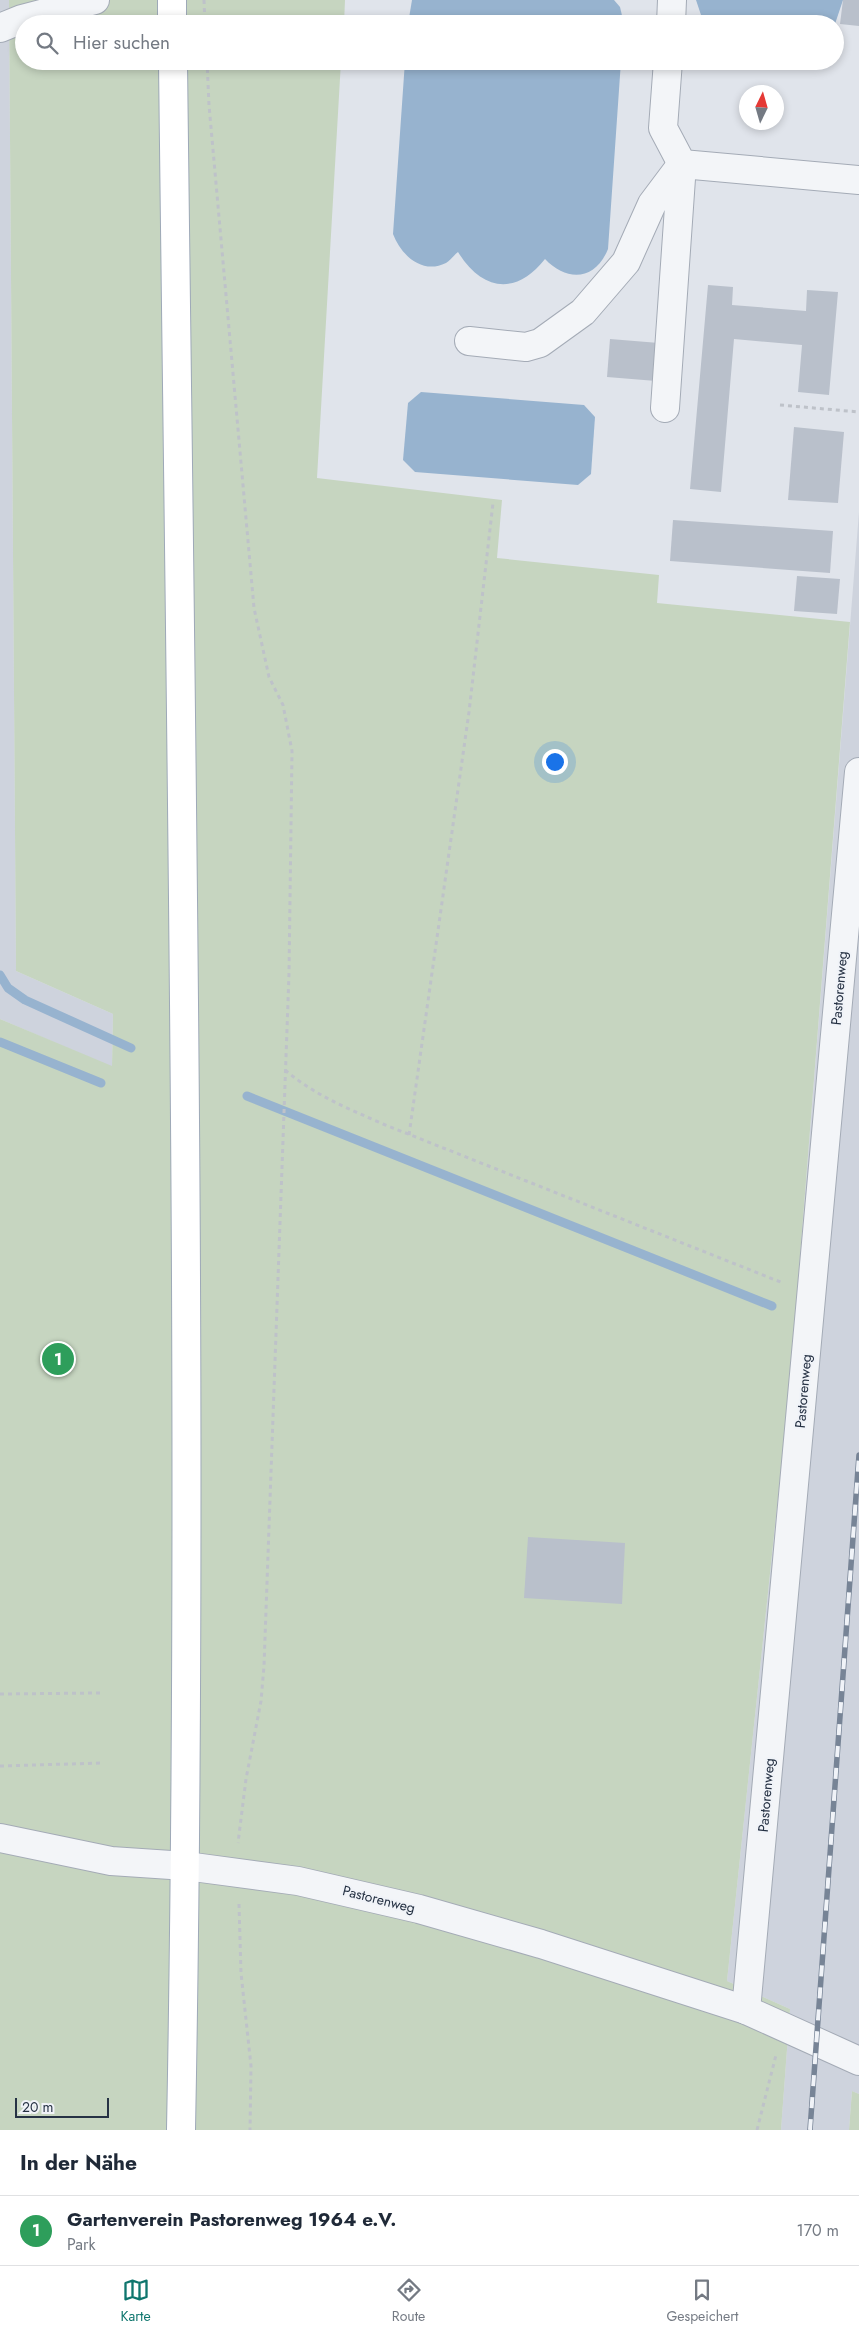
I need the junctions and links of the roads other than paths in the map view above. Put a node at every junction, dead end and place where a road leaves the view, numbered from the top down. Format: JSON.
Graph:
{"nodes":[{"id":1,"x":95,"y":0,"type":"edge"},
{"id":2,"x":672,"y":0,"type":"edge"},
{"id":3,"x":40,"y":15,"type":"edge"},
{"id":4,"x":671,"y":15,"type":"edge"},
{"id":5,"x":15,"y":23,"type":"edge"},
{"id":6,"x":0,"y":28,"type":"edge"},
{"id":7,"x":172,"y":70,"type":"edge"},
{"id":8,"x":667,"y":70,"type":"edge"},
{"id":9,"x":682,"y":164,"type":"junction"},
{"id":10,"x":859,"y":180,"type":"edge"},
{"id":11,"x":469,"y":341,"type":"dead end"},
{"id":12,"x":665,"y":408,"type":"dead end"},
{"id":13,"x":859,"y":772,"type":"edge"},
{"id":14,"x":0,"y":1838,"type":"edge"},
{"id":15,"x":186,"y":1866,"type":"junction"},
{"id":16,"x":746,"y":2010,"type":"junction"},
{"id":17,"x":859,"y":2061,"type":"edge"},
{"id":18,"x":182,"y":2130,"type":"edge"}],
"edges":[{"from":1,"to":3,"type":"street"},
{"from":2,"to":4,"type":"street"},
{"from":5,"to":6,"type":"street"},
{"from":7,"to":15,"type":"main road"},
{"from":8,"to":9,"type":"street"},
{"from":9,"to":10,"type":"street"},
{"from":9,"to":11,"type":"street"},
{"from":9,"to":12,"type":"street"},
{"from":13,"to":16,"type":"street","name":"Pastorenweg"},
{"from":14,"to":15,"type":"street","name":"Pastorenweg"},
{"from":15,"to":16,"type":"street","name":"Pastorenweg"},
{"from":15,"to":18,"type":"main road"},
{"from":16,"to":17,"type":"street","name":"Pastorenweg"}]}
